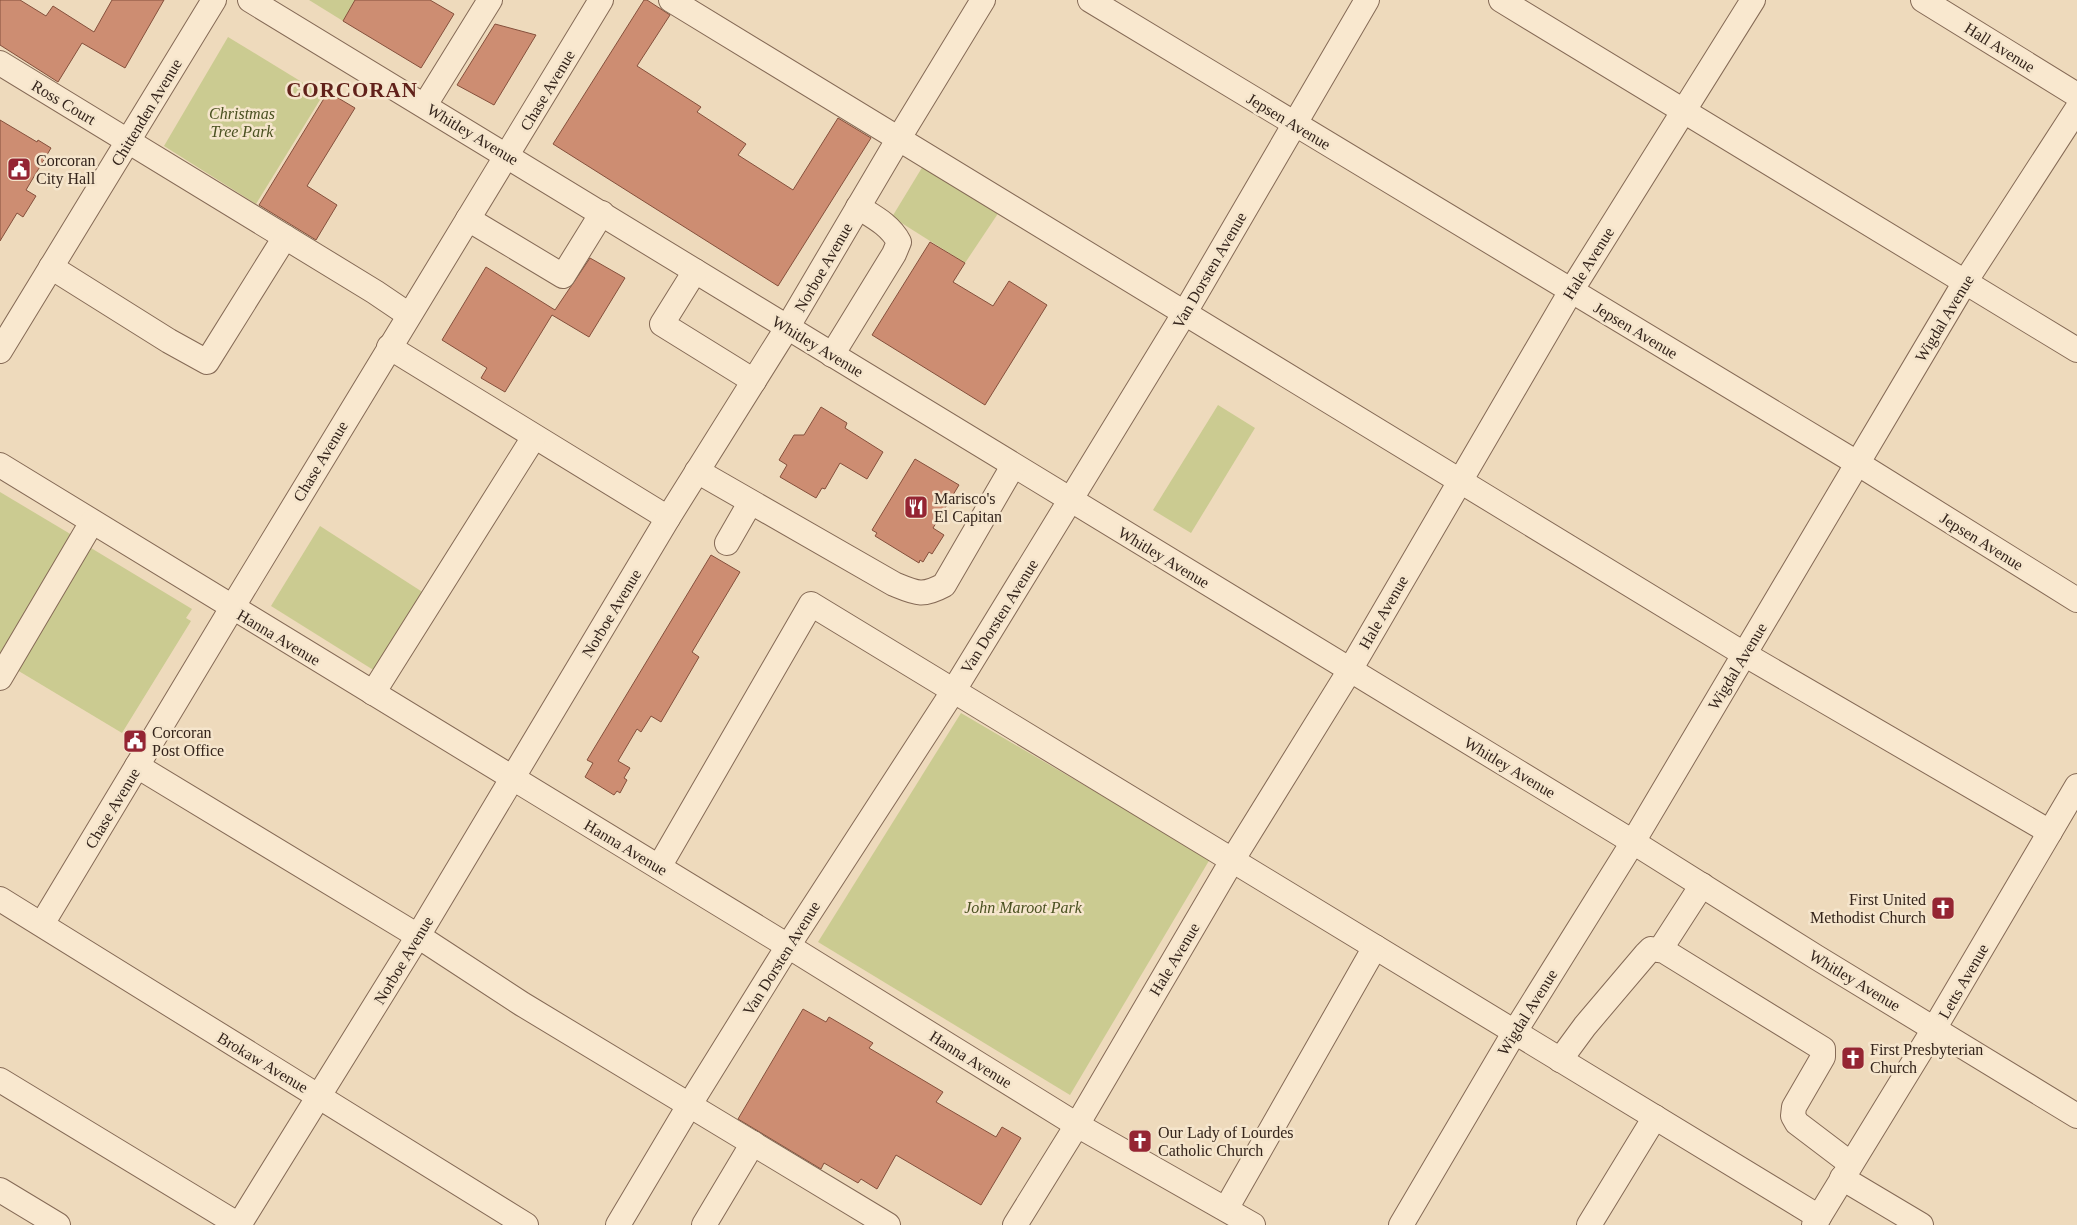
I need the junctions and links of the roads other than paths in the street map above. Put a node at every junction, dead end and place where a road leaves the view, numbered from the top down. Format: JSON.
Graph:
{"nodes":[{"id":1,"x":214,"y":0,"type":"edge"},
{"id":2,"x":250,"y":0,"type":"edge"},
{"id":3,"x":490,"y":0,"type":"edge"},
{"id":4,"x":671,"y":0,"type":"edge"},
{"id":5,"x":983,"y":0,"type":"edge"},
{"id":6,"x":1090,"y":0,"type":"edge"},
{"id":7,"x":1367,"y":0,"type":"edge"},
{"id":8,"x":1501,"y":0,"type":"edge"},
{"id":9,"x":1753,"y":0,"type":"edge"},
{"id":10,"x":1923,"y":0,"type":"edge"},
{"id":11,"x":599,"y":1,"type":"edge"},
{"id":12,"x":0,"y":63,"type":"edge"},
{"id":13,"x":2077,"y":95,"type":"edge"},
{"id":14,"x":425,"y":105,"type":"junction"},
{"id":15,"x":2077,"y":109,"type":"edge"},
{"id":16,"x":1684,"y":110,"type":"junction"},
{"id":17,"x":1294,"y":124,"type":"junction"},
{"id":18,"x":899,"y":138,"type":"junction"},
{"id":19,"x":129,"y":141,"type":"junction"},
{"id":20,"x":507,"y":155,"type":"junction"},
{"id":21,"x":858,"y":207,"type":"junction"},
{"id":22,"x":602,"y":213,"type":"junction"},
{"id":23,"x":468,"y":220,"type":"junction"},
{"id":24,"x":285,"y":237,"type":"junction"},
{"id":25,"x":51,"y":267,"type":"junction"},
{"id":26,"x":696,"y":270,"type":"junction"},
{"id":27,"x":1965,"y":282,"type":"junction"},
{"id":28,"x":1571,"y":291,"type":"junction"},
{"id":29,"x":1184,"y":314,"type":"junction"},
{"id":30,"x":409,"y":315,"type":"junction"},
{"id":31,"x":787,"y":328,"type":"junction"},
{"id":32,"x":389,"y":347,"type":"junction"},
{"id":33,"x":2077,"y":350,"type":"edge"},
{"id":34,"x":0,"y":351,"type":"edge"},
{"id":35,"x":832,"y":355,"type":"junction"},
{"id":36,"x":754,"y":381,"type":"junction"},
{"id":37,"x":534,"y":437,"type":"junction"},
{"id":38,"x":1857,"y":463,"type":"junction"},
{"id":39,"x":0,"y":465,"type":"edge"},
{"id":40,"x":1013,"y":466,"type":"junction"},
{"id":41,"x":697,"y":471,"type":"junction"},
{"id":42,"x":1460,"y":482,"type":"junction"},
{"id":43,"x":1070,"y":501,"type":"junction"},
{"id":44,"x":750,"y":503,"type":"junction"},
{"id":45,"x":668,"y":518,"type":"junction"},
{"id":46,"x":92,"y":522,"type":"junction"},
{"id":47,"x":727,"y":543,"type":"dead end"},
{"id":48,"x":2077,"y":600,"type":"edge"},
{"id":49,"x":232,"y":608,"type":"junction"},
{"id":50,"x":1744,"y":654,"type":"junction"},
{"id":51,"x":1350,"y":670,"type":"junction"},
{"id":52,"x":0,"y":678,"type":"edge"},
{"id":53,"x":954,"y":690,"type":"junction"},
{"id":54,"x":373,"y":694,"type":"junction"},
{"id":55,"x":137,"y":766,"type":"junction"},
{"id":56,"x":512,"y":778,"type":"junction"},
{"id":57,"x":2077,"y":786,"type":"edge"},
{"id":58,"x":2050,"y":832,"type":"junction"},
{"id":59,"x":1633,"y":842,"type":"junction"},
{"id":60,"x":1233,"y":859,"type":"junction"},
{"id":61,"x":659,"y":867,"type":"junction"},
{"id":62,"x":1702,"y":885,"type":"junction"},
{"id":63,"x":0,"y":899,"type":"edge"},
{"id":64,"x":42,"y":924,"type":"junction"},
{"id":65,"x":418,"y":936,"type":"junction"},
{"id":66,"x":788,"y":946,"type":"junction"},
{"id":67,"x":1375,"y":947,"type":"junction"},
{"id":68,"x":1660,"y":950,"type":"junction"},
{"id":69,"x":1934,"y":1028,"type":"junction"},
{"id":70,"x":1514,"y":1033,"type":"junction"},
{"id":71,"x":1560,"y":1060,"type":"junction"},
{"id":72,"x":0,"y":1080,"type":"edge"},
{"id":73,"x":320,"y":1097,"type":"junction"},
{"id":74,"x":690,"y":1104,"type":"junction"},
{"id":75,"x":2077,"y":1116,"type":"edge"},
{"id":76,"x":1655,"y":1118,"type":"junction"},
{"id":77,"x":1077,"y":1125,"type":"junction"},
{"id":78,"x":753,"y":1143,"type":"junction"},
{"id":79,"x":1846,"y":1171,"type":"junction"},
{"id":80,"x":0,"y":1190,"type":"edge"},
{"id":81,"x":1226,"y":1209,"type":"junction"},
{"id":82,"x":1817,"y":1221,"type":"edge"},
{"id":83,"x":58,"y":1225,"type":"edge"},
{"id":84,"x":239,"y":1225,"type":"edge"},
{"id":85,"x":526,"y":1225,"type":"edge"},
{"id":86,"x":618,"y":1225,"type":"edge"},
{"id":87,"x":704,"y":1225,"type":"edge"},
{"id":88,"x":888,"y":1225,"type":"edge"},
{"id":89,"x":1015,"y":1225,"type":"edge"},
{"id":90,"x":1253,"y":1225,"type":"edge"},
{"id":91,"x":1401,"y":1225,"type":"edge"},
{"id":92,"x":1588,"y":1225,"type":"edge"},
{"id":93,"x":1921,"y":1225,"type":"edge"}],
"edges":[{"from":1,"to":19,"type":"street","name":"Chittenden Avenue"},
{"from":2,"to":14,"type":"street","name":"Whitley Avenue"},
{"from":3,"to":14,"type":"street"},
{"from":4,"to":18,"type":"street"},
{"from":5,"to":18,"type":"street","name":"Norboe Avenue"},
{"from":6,"to":17,"type":"street","name":"Jepsen Avenue"},
{"from":7,"to":17,"type":"street","name":"Van Dorsten Avenue"},
{"from":8,"to":16,"type":"street"},
{"from":9,"to":16,"type":"street","name":"Hale Avenue"},
{"from":10,"to":13,"type":"street","name":"Hall Avenue"},
{"from":11,"to":20,"type":"street","name":"Chase Avenue"},
{"from":12,"to":19,"type":"street","name":"Ross Court"},
{"from":14,"to":20,"type":"street","name":"Whitley Avenue"},
{"from":15,"to":27,"type":"street","name":"Wigdal Avenue"},
{"from":16,"to":27,"type":"street"},
{"from":16,"to":28,"type":"street","name":"Hale Avenue"},
{"from":17,"to":28,"type":"street","name":"Jepsen Avenue"},
{"from":17,"to":29,"type":"street","name":"Van Dorsten Avenue"},
{"from":18,"to":21,"type":"street","name":"Norboe Avenue"},
{"from":18,"to":29,"type":"street"},
{"from":19,"to":24,"type":"street","name":"Ross Court"},
{"from":19,"to":25,"type":"street","name":"Chittenden Avenue"},
{"from":20,"to":22,"type":"street","name":"Whitley Avenue"},
{"from":20,"to":23,"type":"street","name":"Chase Avenue"},
{"from":21,"to":31,"type":"street","name":"Norboe Avenue"},
{"from":21,"to":35,"type":"street"},
{"from":22,"to":23,"type":"street"},
{"from":22,"to":26,"type":"street","name":"Whitley Avenue"},
{"from":23,"to":30,"type":"street","name":"Chase Avenue"},
{"from":24,"to":25,"type":"street"},
{"from":24,"to":30,"type":"street","name":"Ross Court"},
{"from":25,"to":34,"type":"street","name":"Chittenden Avenue"},
{"from":26,"to":31,"type":"street","name":"Whitley Avenue"},
{"from":26,"to":36,"type":"street"},
{"from":27,"to":33,"type":"street"},
{"from":27,"to":38,"type":"street","name":"Wigdal Avenue"},
{"from":28,"to":38,"type":"street","name":"Jepsen Avenue"},
{"from":28,"to":42,"type":"street","name":"Hale Avenue"},
{"from":29,"to":42,"type":"street"},
{"from":29,"to":43,"type":"street","name":"Van Dorsten Avenue"},
{"from":30,"to":32,"type":"street","name":"Chase Avenue"},
{"from":31,"to":35,"type":"street","name":"Whitley Avenue"},
{"from":31,"to":36,"type":"street","name":"Norboe Avenue"},
{"from":32,"to":37,"type":"street"},
{"from":32,"to":49,"type":"street","name":"Chase Avenue"},
{"from":35,"to":40,"type":"street","name":"Whitley Avenue"},
{"from":36,"to":41,"type":"street","name":"Norboe Avenue"},
{"from":37,"to":45,"type":"street"},
{"from":37,"to":54,"type":"street"},
{"from":38,"to":48,"type":"street","name":"Jepsen Avenue"},
{"from":38,"to":50,"type":"street","name":"Wigdal Avenue"},
{"from":39,"to":46,"type":"street","name":"Hanna Avenue"},
{"from":40,"to":43,"type":"street","name":"Whitley Avenue"},
{"from":40,"to":44,"type":"street"},
{"from":41,"to":44,"type":"street"},
{"from":41,"to":45,"type":"street","name":"Norboe Avenue"},
{"from":42,"to":50,"type":"street"},
{"from":42,"to":51,"type":"street","name":"Hale Avenue"},
{"from":43,"to":51,"type":"street","name":"Whitley Avenue"},
{"from":43,"to":53,"type":"street","name":"Van Dorsten Avenue"},
{"from":44,"to":47,"type":"street"},
{"from":45,"to":56,"type":"street","name":"Norboe Avenue"},
{"from":46,"to":49,"type":"street","name":"Hanna Avenue"},
{"from":46,"to":52,"type":"street"},
{"from":49,"to":54,"type":"street","name":"Hanna Avenue"},
{"from":49,"to":55,"type":"street","name":"Chase Avenue"},
{"from":50,"to":58,"type":"street"},
{"from":50,"to":59,"type":"street","name":"Wigdal Avenue"},
{"from":51,"to":59,"type":"street","name":"Whitley Avenue"},
{"from":51,"to":60,"type":"street","name":"Hale Avenue"},
{"from":53,"to":60,"type":"street"},
{"from":53,"to":61,"type":"street"},
{"from":53,"to":66,"type":"street","name":"Van Dorsten Avenue"},
{"from":54,"to":56,"type":"street","name":"Hanna Avenue"},
{"from":55,"to":64,"type":"street","name":"Chase Avenue"},
{"from":55,"to":65,"type":"street"},
{"from":56,"to":61,"type":"street","name":"Hanna Avenue"},
{"from":56,"to":65,"type":"street","name":"Norboe Avenue"},
{"from":57,"to":58,"type":"street","name":"Letts Avenue"},
{"from":58,"to":69,"type":"street","name":"Letts Avenue"},
{"from":59,"to":62,"type":"street","name":"Whitley Avenue"},
{"from":59,"to":70,"type":"street","name":"Wigdal Avenue"},
{"from":60,"to":67,"type":"street"},
{"from":60,"to":77,"type":"street","name":"Hale Avenue"},
{"from":61,"to":66,"type":"street","name":"Hanna Avenue"},
{"from":62,"to":68,"type":"street"},
{"from":62,"to":69,"type":"street","name":"Whitley Avenue"},
{"from":63,"to":64,"type":"street","name":"Brokaw Avenue"},
{"from":64,"to":73,"type":"street","name":"Brokaw Avenue"},
{"from":65,"to":73,"type":"street","name":"Norboe Avenue"},
{"from":65,"to":74,"type":"street"},
{"from":66,"to":74,"type":"street","name":"Van Dorsten Avenue"},
{"from":66,"to":77,"type":"street","name":"Hanna Avenue"},
{"from":67,"to":70,"type":"street"},
{"from":67,"to":81,"type":"street"},
{"from":68,"to":71,"type":"street"},
{"from":68,"to":79,"type":"street"},
{"from":69,"to":75,"type":"street","name":"Whitley Avenue"},
{"from":69,"to":79,"type":"street","name":"Letts Avenue"},
{"from":70,"to":71,"type":"street"},
{"from":70,"to":91,"type":"street","name":"Wigdal Avenue"},
{"from":71,"to":76,"type":"street"},
{"from":72,"to":84,"type":"street"},
{"from":73,"to":84,"type":"street","name":"Norboe Avenue"},
{"from":73,"to":85,"type":"street","name":"Brokaw Avenue"},
{"from":74,"to":78,"type":"street"},
{"from":74,"to":86,"type":"street","name":"Van Dorsten Avenue"},
{"from":76,"to":82,"type":"street"},
{"from":76,"to":92,"type":"street"},
{"from":77,"to":81,"type":"street","name":"Hanna Avenue"},
{"from":77,"to":89,"type":"street","name":"Hale Avenue"},
{"from":78,"to":87,"type":"street"},
{"from":78,"to":88,"type":"street"},
{"from":79,"to":82,"type":"street","name":"Letts Avenue"},
{"from":79,"to":93,"type":"street"},
{"from":80,"to":83,"type":"street"},
{"from":81,"to":90,"type":"street","name":"Hanna Avenue"}]}
